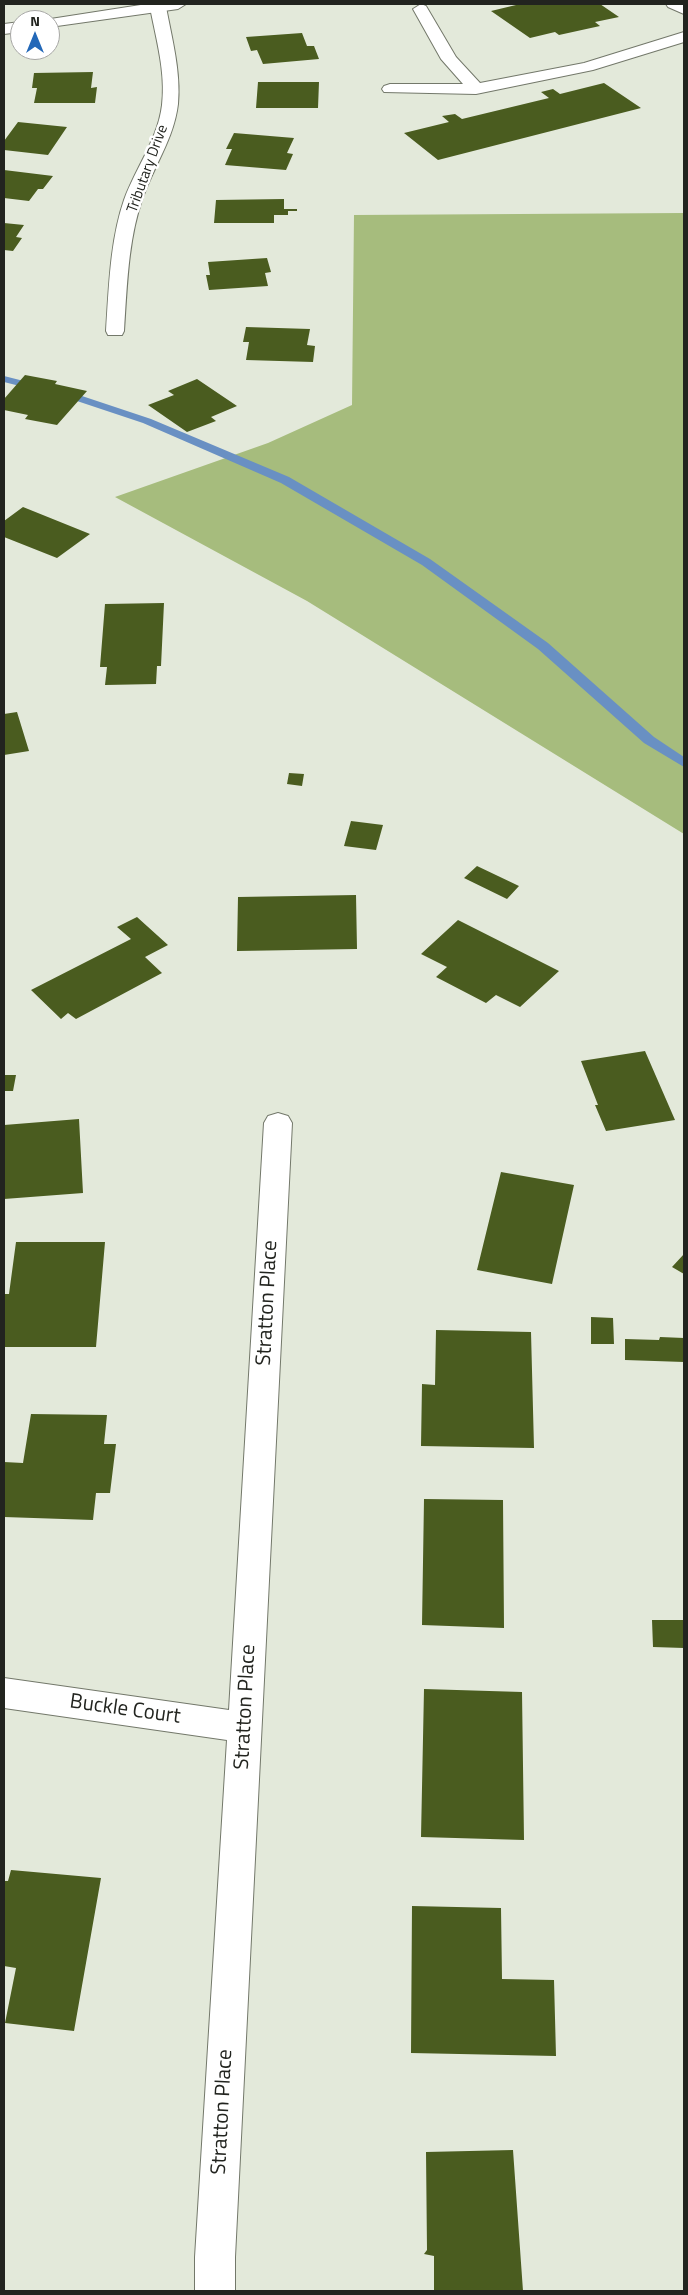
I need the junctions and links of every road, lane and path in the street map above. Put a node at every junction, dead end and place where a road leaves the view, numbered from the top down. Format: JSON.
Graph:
{"nodes":[{"id":1,"x":178,"y":4,"type":"edge"},
{"id":2,"x":673,"y":4,"type":"edge"},
{"id":3,"x":158,"y":7,"type":"junction"},
{"id":4,"x":421,"y":9,"type":"dead end"},
{"id":5,"x":684,"y":9,"type":"edge"},
{"id":6,"x":60,"y":21,"type":"edge"},
{"id":7,"x":684,"y":37,"type":"edge"},
{"id":8,"x":390,"y":89,"type":"dead end"},
{"id":9,"x":476,"y":89,"type":"junction"},
{"id":10,"x":115,"y":331,"type":"dead end"},
{"id":11,"x":278,"y":1124,"type":"dead end"},
{"id":12,"x":4,"y":1693,"type":"edge"},
{"id":13,"x":245,"y":1727,"type":"junction"},
{"id":14,"x":215,"y":2291,"type":"edge"}],
"edges":[{"from":1,"to":3,"type":"street"},
{"from":2,"to":5,"type":"street"},
{"from":3,"to":6,"type":"street"},
{"from":3,"to":10,"type":"street","name":"Tributary Drive"},
{"from":4,"to":9,"type":"street"},
{"from":7,"to":9,"type":"street"},
{"from":8,"to":9,"type":"street"},
{"from":11,"to":13,"type":"street","name":"Stratton Place"},
{"from":12,"to":13,"type":"street","name":"Buckle Court"},
{"from":13,"to":14,"type":"street","name":"Stratton Place"}]}
